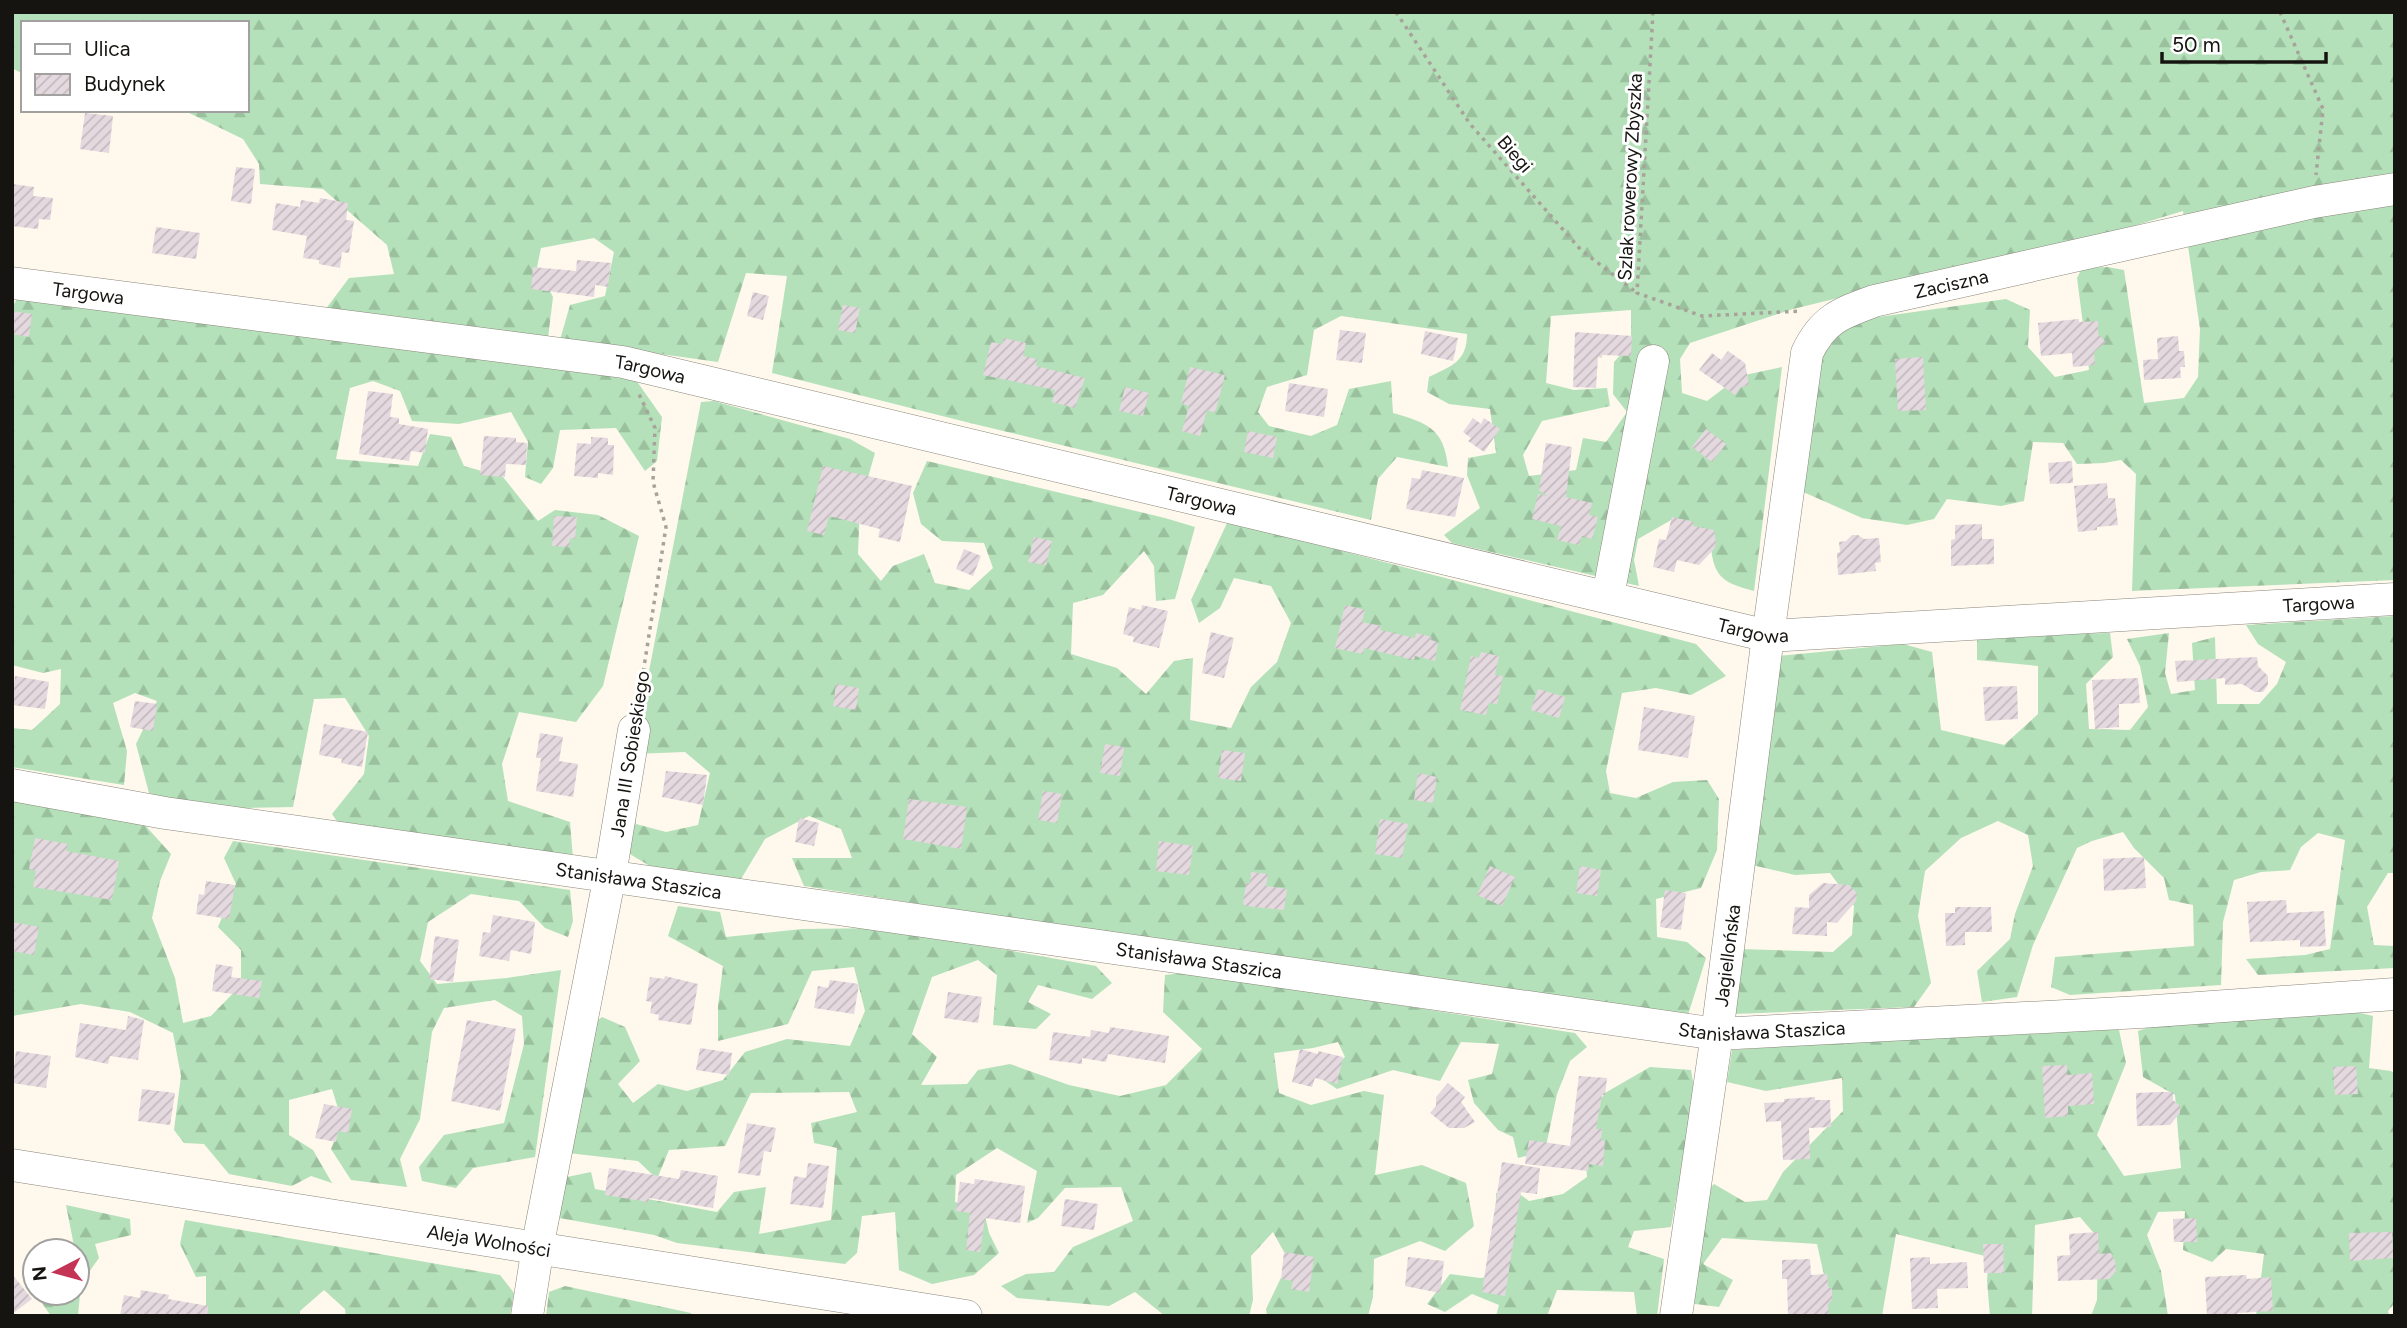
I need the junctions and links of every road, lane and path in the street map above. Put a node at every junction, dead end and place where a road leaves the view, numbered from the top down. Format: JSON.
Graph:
{"nodes":[{"id":1,"x":1396,"y":12,"type":"edge"},
{"id":2,"x":1653,"y":12,"type":"edge"},
{"id":3,"x":2280,"y":12,"type":"edge"},
{"id":4,"x":2395,"y":189,"type":"edge"},
{"id":5,"x":2314,"y":202,"type":"junction"},
{"id":6,"x":12,"y":283,"type":"edge"},
{"id":7,"x":1637,"y":293,"type":"junction"},
{"id":8,"x":1811,"y":311,"type":"dead end"},
{"id":9,"x":1653,"y":361,"type":"dead end"},
{"id":10,"x":623,"y":362,"type":"junction"},
{"id":11,"x":1608,"y":596,"type":"junction"},
{"id":12,"x":2395,"y":599,"type":"edge"},
{"id":13,"x":1768,"y":636,"type":"junction"},
{"id":14,"x":634,"y":730,"type":"joint"},
{"id":15,"x":12,"y":785,"type":"edge"},
{"id":16,"x":610,"y":875,"type":"junction"},
{"id":17,"x":2395,"y":993,"type":"edge"},
{"id":18,"x":1717,"y":1034,"type":"junction"},
{"id":19,"x":12,"y":1165,"type":"edge"},
{"id":20,"x":537,"y":1249,"type":"junction"},
{"id":21,"x":527,"y":1316,"type":"edge"},
{"id":22,"x":966,"y":1316,"type":"edge"},
{"id":23,"x":1676,"y":1316,"type":"edge"}],
"edges":[{"from":1,"to":7,"type":"path","name":"Biegi"},
{"from":2,"to":7,"type":"path","name":"Szlak rowerowy Zbyszka"},
{"from":3,"to":5,"type":"path"},
{"from":4,"to":5,"type":"street","name":"Zaciszna"},
{"from":5,"to":13,"type":"street","name":"Zaciszna"},
{"from":6,"to":10,"type":"street","name":"Targowa"},
{"from":7,"to":8,"type":"path","name":"Szlak rowerowy Zbyszka"},
{"from":9,"to":11,"type":"street"},
{"from":10,"to":11,"type":"street","name":"Targowa"},
{"from":10,"to":14,"type":"path","name":"Jana III Sobieskiego"},
{"from":11,"to":13,"type":"street","name":"Targowa"},
{"from":12,"to":13,"type":"street","name":"Targowa"},
{"from":13,"to":18,"type":"street","name":"Jagiellońska"},
{"from":14,"to":16,"type":"street","name":"Jana III Sobieskiego"},
{"from":15,"to":16,"type":"street","name":"Stanisława Staszica"},
{"from":16,"to":18,"type":"street","name":"Stanisława Staszica"},
{"from":16,"to":20,"type":"street","name":"Jana III Sobieskiego"},
{"from":17,"to":18,"type":"street","name":"Stanisława Staszica"},
{"from":18,"to":23,"type":"street","name":"Jagiellońska"},
{"from":19,"to":20,"type":"street","name":"Aleja Wolności"},
{"from":20,"to":21,"type":"street","name":"Jana III Sobieskiego"},
{"from":20,"to":22,"type":"street","name":"Aleja Wolności"}]}
